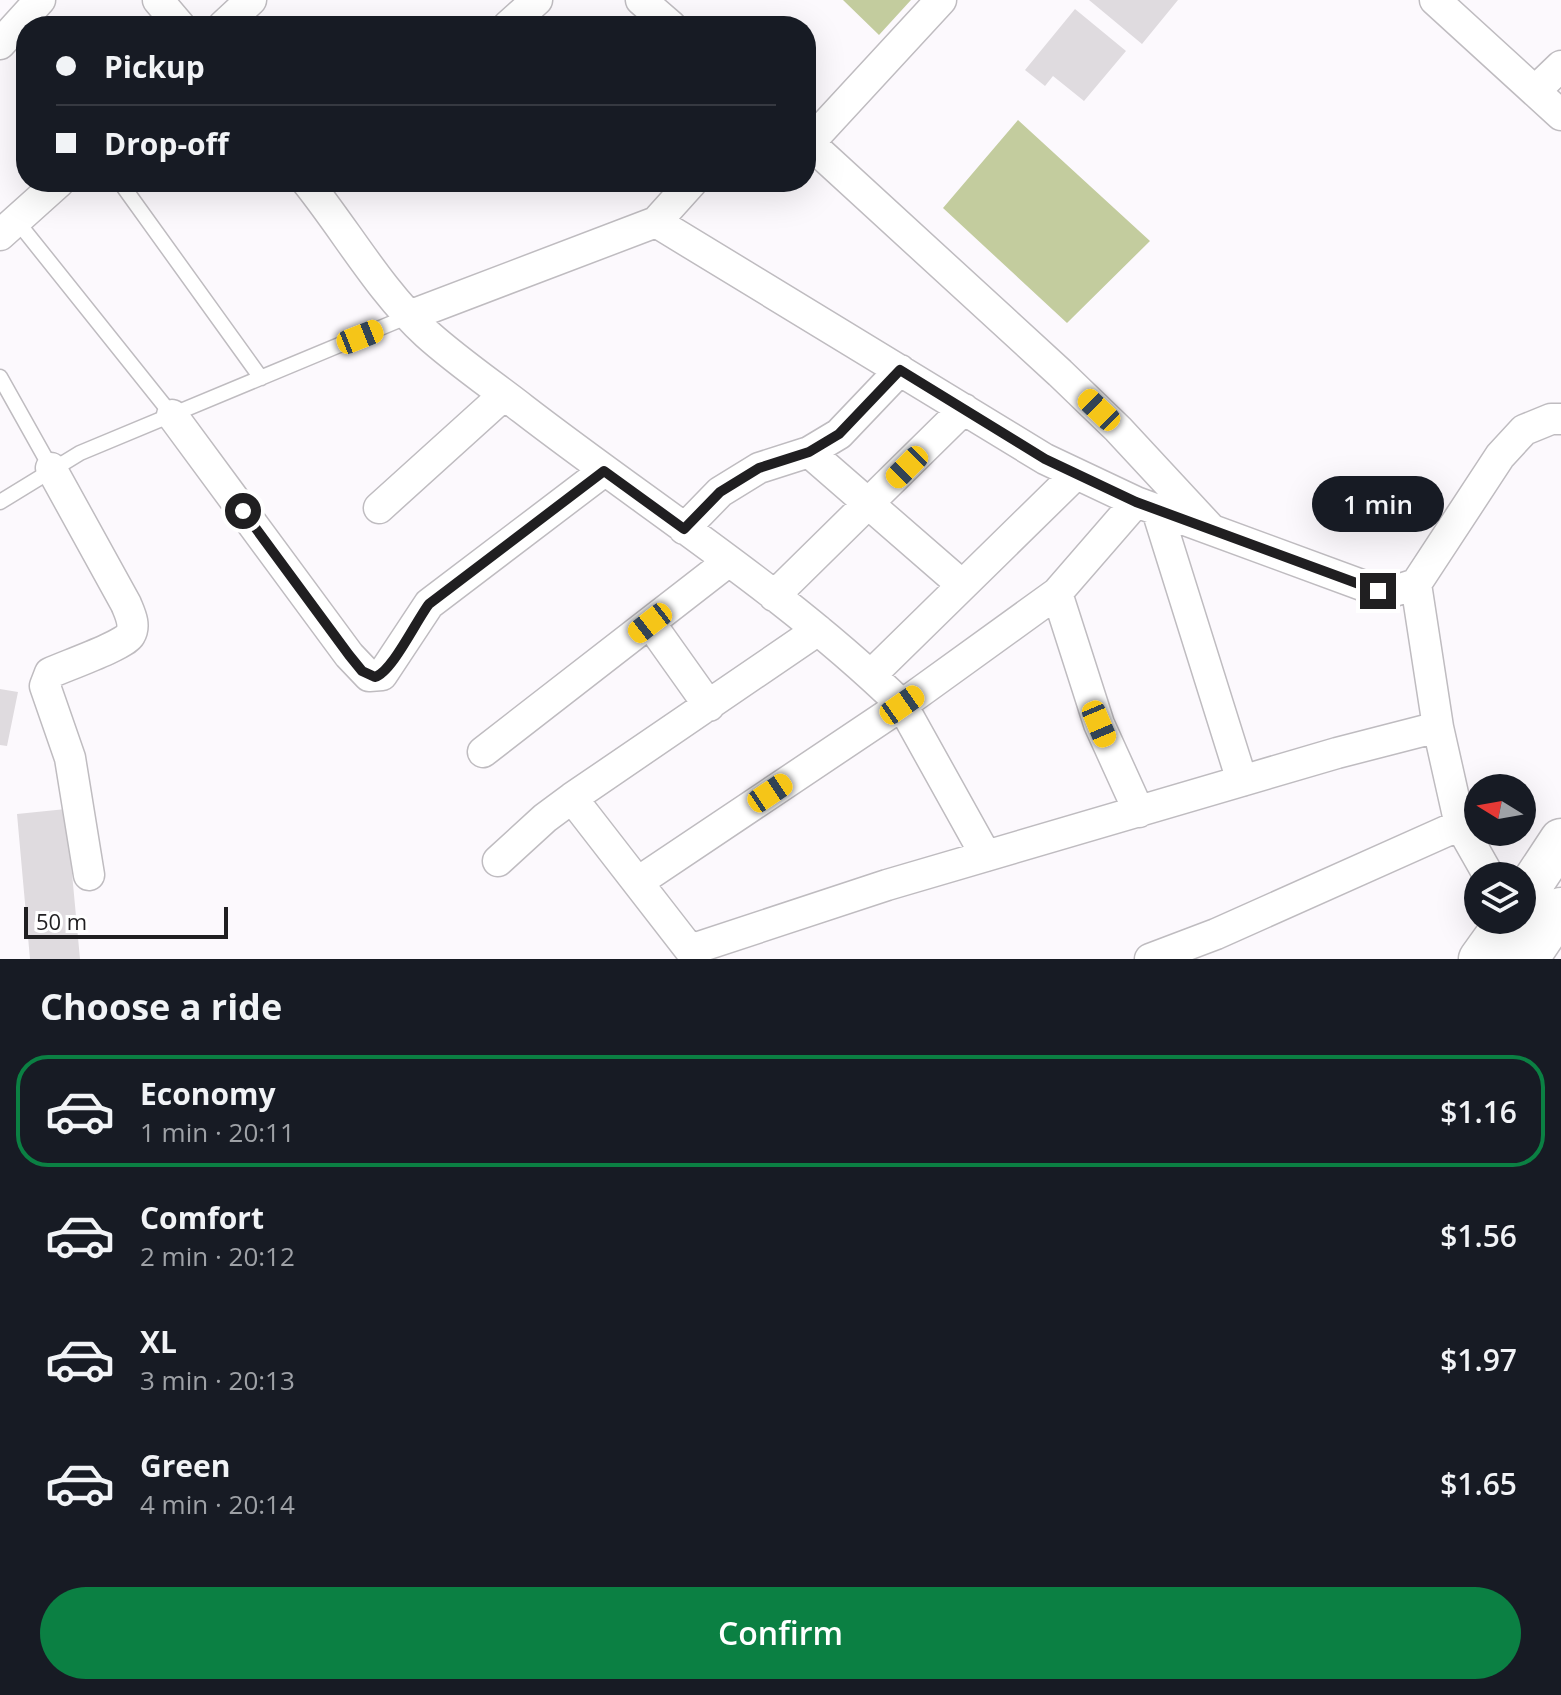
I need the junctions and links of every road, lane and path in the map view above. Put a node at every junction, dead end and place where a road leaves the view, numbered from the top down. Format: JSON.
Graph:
{"nodes":[{"id":1,"x":40,"y":0,"type":"edge"},
{"id":2,"x":158,"y":0,"type":"edge"},
{"id":3,"x":251,"y":0,"type":"edge"},
{"id":4,"x":537,"y":0,"type":"edge"},
{"id":5,"x":941,"y":0,"type":"edge"},
{"id":6,"x":1435,"y":0,"type":"edge"},
{"id":7,"x":25,"y":16,"type":"edge"},
{"id":8,"x":172,"y":16,"type":"edge"},
{"id":9,"x":234,"y":16,"type":"edge"},
{"id":10,"x":519,"y":16,"type":"edge"},
{"id":11,"x":16,"y":25,"type":"edge"},
{"id":12,"x":1,"y":41,"type":"edge"},
{"id":13,"x":1561,"y":66,"type":"edge"},
{"id":14,"x":1536,"y":90,"type":"junction"},
{"id":15,"x":1561,"y":115,"type":"edge"},
{"id":16,"x":816,"y":132,"type":"edge"},
{"id":17,"x":816,"y":150,"type":"edge"},
{"id":18,"x":48,"y":192,"type":"edge"},
{"id":19,"x":127,"y":192,"type":"edge"},
{"id":20,"x":323,"y":192,"type":"edge"},
{"id":21,"x":683,"y":192,"type":"edge"},
{"id":22,"x":656,"y":222,"type":"junction"},
{"id":23,"x":8,"y":227,"type":"edge"},
{"id":24,"x":409,"y":316,"type":"junction"},
{"id":25,"x":900,"y":370,"type":"junction"},
{"id":26,"x":0,"y":377,"type":"edge"},
{"id":27,"x":261,"y":378,"type":"junction"},
{"id":28,"x":504,"y":395,"type":"junction"},
{"id":29,"x":964,"y":409,"type":"junction"},
{"id":30,"x":172,"y":415,"type":"junction"},
{"id":31,"x":1561,"y":419,"type":"edge"},
{"id":32,"x":809,"y":452,"type":"junction"},
{"id":33,"x":51,"y":468,"type":"junction"},
{"id":34,"x":604,"y":471,"type":"junction"},
{"id":35,"x":1076,"y":474,"type":"junction"},
{"id":36,"x":0,"y":502,"type":"edge"},
{"id":37,"x":868,"y":506,"type":"junction"},
{"id":38,"x":1146,"y":506,"type":"junction"},
{"id":39,"x":379,"y":508,"type":"dead end"},
{"id":40,"x":684,"y":529,"type":"junction"},
{"id":41,"x":1213,"y":532,"type":"junction"},
{"id":42,"x":729,"y":561,"type":"junction"},
{"id":43,"x":1416,"y":584,"type":"junction"},
{"id":44,"x":962,"y":585,"type":"junction"},
{"id":45,"x":1057,"y":593,"type":"junction"},
{"id":46,"x":774,"y":596,"type":"junction"},
{"id":47,"x":650,"y":623,"type":"junction"},
{"id":48,"x":818,"y":630,"type":"junction"},
{"id":49,"x":871,"y":675,"type":"junction"},
{"id":50,"x":902,"y":705,"type":"junction"},
{"id":51,"x":709,"y":706,"type":"junction"},
{"id":52,"x":1438,"y":727,"type":"junction"},
{"id":53,"x":483,"y":752,"type":"dead end"},
{"id":54,"x":1242,"y":781,"type":"junction"},
{"id":55,"x":572,"y":798,"type":"junction"},
{"id":56,"x":1139,"y":812,"type":"junction"},
{"id":57,"x":1460,"y":825,"type":"junction"},
{"id":58,"x":1561,"y":840,"type":"edge"},
{"id":59,"x":986,"y":856,"type":"junction"},
{"id":60,"x":498,"y":861,"type":"dead end"},
{"id":61,"x":1481,"y":862,"type":"edge"},
{"id":62,"x":89,"y":875,"type":"dead end"},
{"id":63,"x":638,"y":882,"type":"junction"},
{"id":64,"x":1536,"y":908,"type":"edge"},
{"id":65,"x":1514,"y":934,"type":"edge"},
{"id":66,"x":1150,"y":959,"type":"edge"},
{"id":67,"x":1480,"y":959,"type":"edge"}],
"edges":[{"from":1,"to":7,"type":"street"},
{"from":2,"to":8,"type":"street"},
{"from":3,"to":9,"type":"street"},
{"from":4,"to":10,"type":"street"},
{"from":5,"to":16,"type":"street"},
{"from":6,"to":14,"type":"street"},
{"from":11,"to":12,"type":"street"},
{"from":13,"to":14,"type":"street"},
{"from":14,"to":15,"type":"street"},
{"from":17,"to":41,"type":"street"},
{"from":18,"to":23,"type":"street"},
{"from":19,"to":27,"type":"lane"},
{"from":20,"to":24,"type":"street"},
{"from":21,"to":22,"type":"street"},
{"from":22,"to":24,"type":"street"},
{"from":22,"to":25,"type":"street"},
{"from":23,"to":30,"type":"lane"},
{"from":24,"to":27,"type":"lane"},
{"from":24,"to":28,"type":"street"},
{"from":25,"to":29,"type":"street"},
{"from":25,"to":32,"type":"street"},
{"from":26,"to":33,"type":"lane"},
{"from":27,"to":30,"type":"lane"},
{"from":28,"to":34,"type":"street"},
{"from":28,"to":39,"type":"street"},
{"from":29,"to":35,"type":"street"},
{"from":29,"to":37,"type":"street"},
{"from":30,"to":33,"type":"lane"},
{"from":30,"to":34,"type":"street"},
{"from":31,"to":43,"type":"street"},
{"from":32,"to":37,"type":"street"},
{"from":32,"to":40,"type":"street"},
{"from":33,"to":36,"type":"lane"},
{"from":33,"to":62,"type":"street"},
{"from":34,"to":40,"type":"street"},
{"from":35,"to":38,"type":"street"},
{"from":35,"to":44,"type":"street"},
{"from":37,"to":44,"type":"street"},
{"from":37,"to":46,"type":"street"},
{"from":38,"to":41,"type":"street"},
{"from":38,"to":45,"type":"street"},
{"from":38,"to":54,"type":"street"},
{"from":40,"to":42,"type":"street"},
{"from":41,"to":43,"type":"street"},
{"from":42,"to":46,"type":"street"},
{"from":42,"to":47,"type":"street"},
{"from":43,"to":52,"type":"street"},
{"from":44,"to":49,"type":"street"},
{"from":45,"to":50,"type":"street"},
{"from":45,"to":56,"type":"street"},
{"from":46,"to":48,"type":"street"},
{"from":47,"to":51,"type":"street"},
{"from":47,"to":53,"type":"street"},
{"from":48,"to":49,"type":"street"},
{"from":48,"to":51,"type":"street"},
{"from":49,"to":50,"type":"street"},
{"from":50,"to":59,"type":"street"},
{"from":50,"to":63,"type":"street"},
{"from":51,"to":55,"type":"street"},
{"from":52,"to":54,"type":"street"},
{"from":52,"to":57,"type":"street"},
{"from":54,"to":56,"type":"street"},
{"from":55,"to":60,"type":"street"},
{"from":55,"to":63,"type":"street"},
{"from":56,"to":59,"type":"street"},
{"from":57,"to":61,"type":"street"},
{"from":57,"to":66,"type":"street"},
{"from":58,"to":64,"type":"main road"},
{"from":59,"to":63,"type":"street"},
{"from":65,"to":67,"type":"main road"}]}
